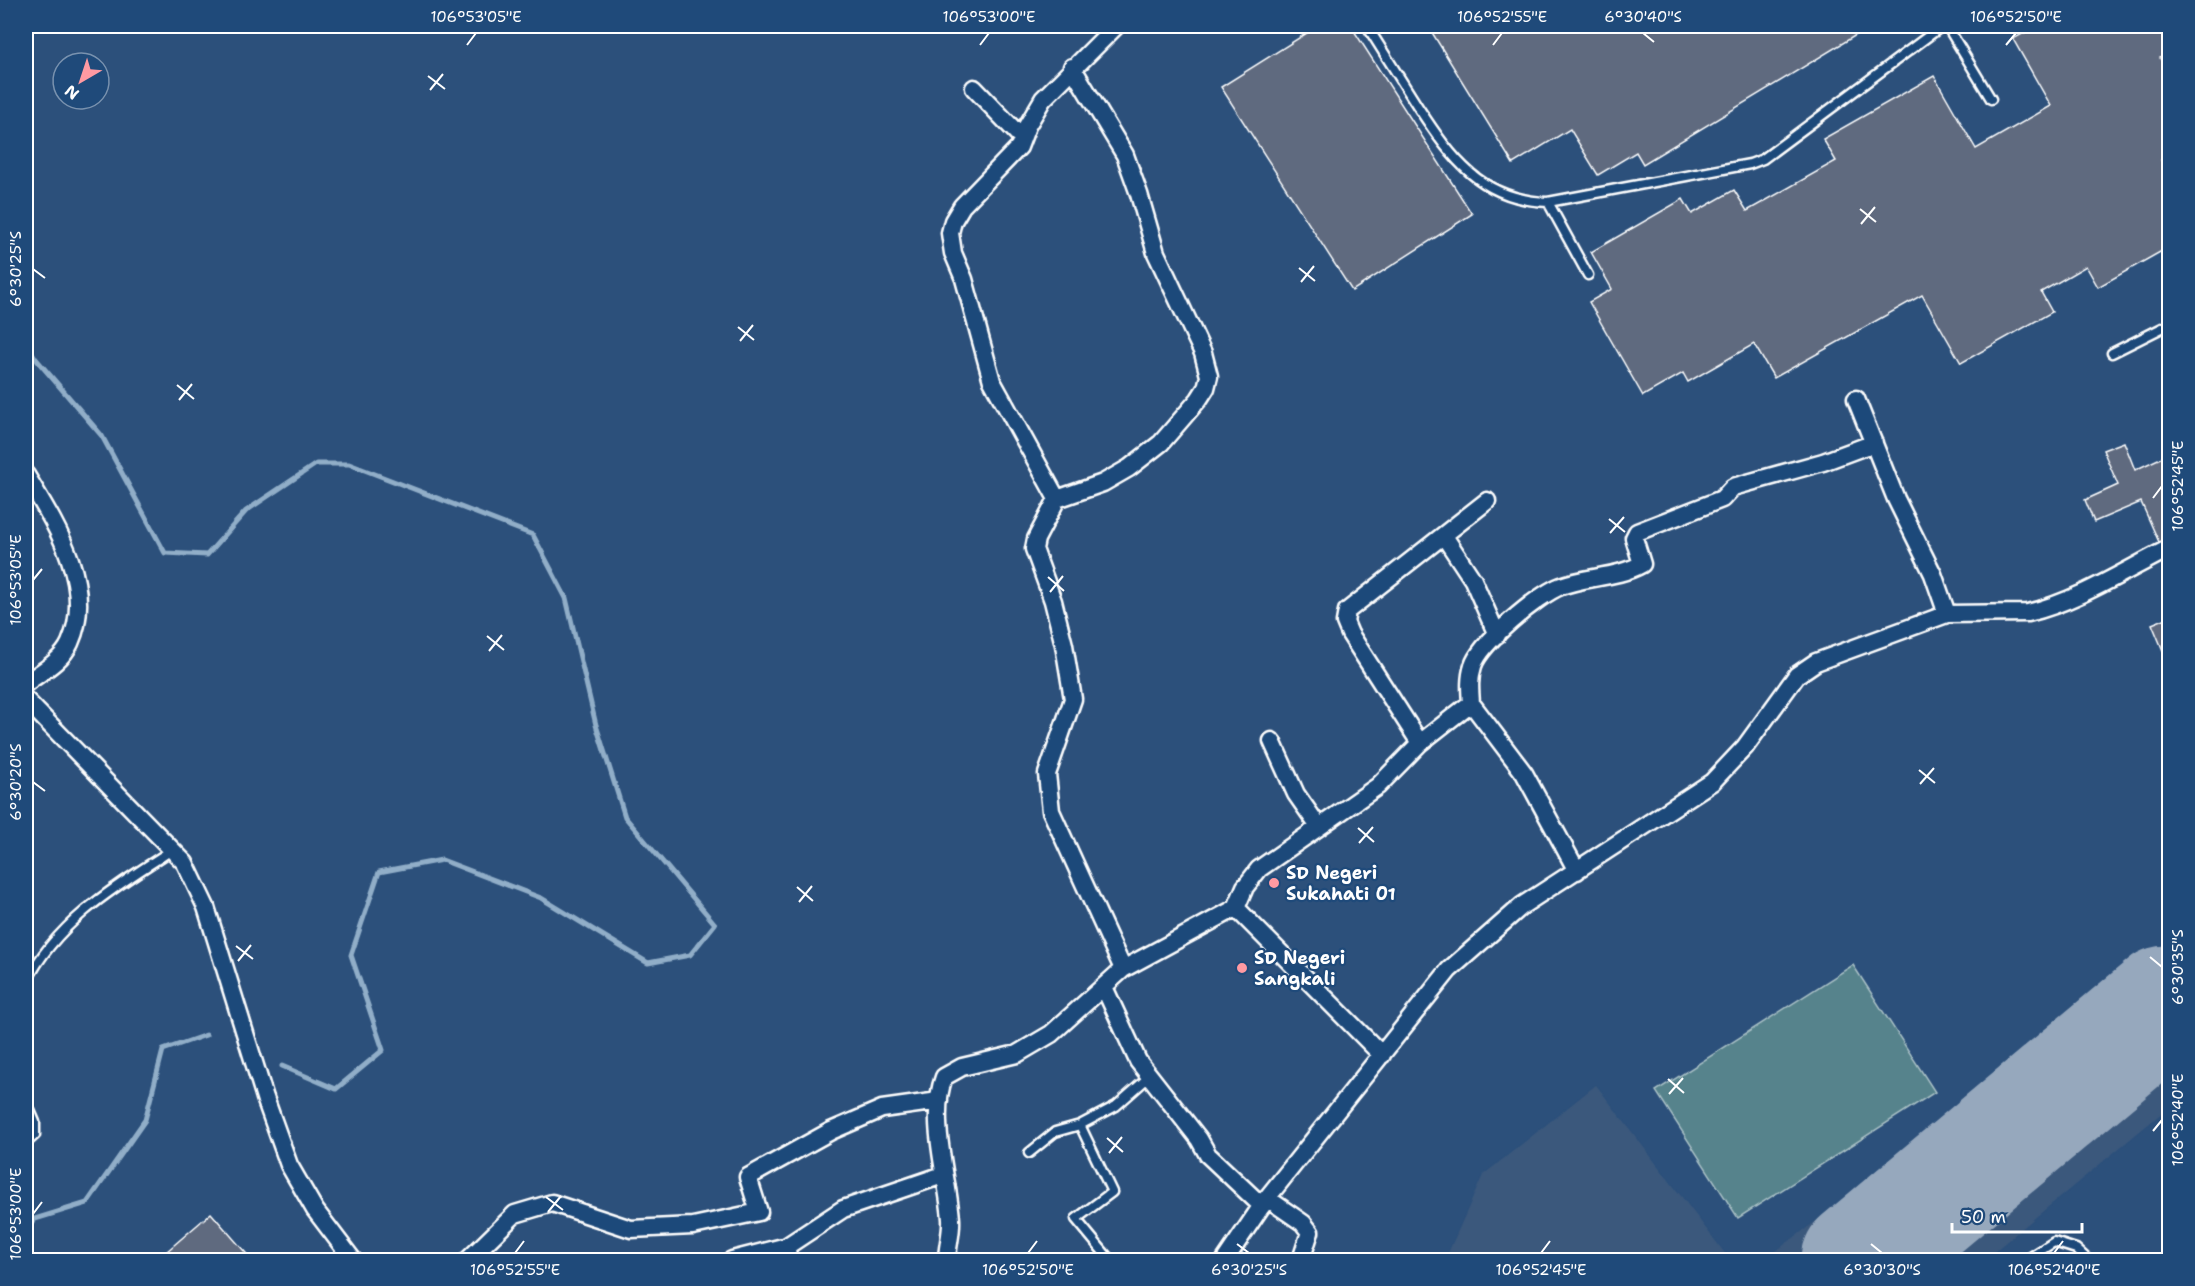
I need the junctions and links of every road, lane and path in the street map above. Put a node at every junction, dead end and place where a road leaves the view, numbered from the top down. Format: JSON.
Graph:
{"nodes":[{"id":1,"x":1116,"y":26,"type":"edge"},
{"id":2,"x":1367,"y":26,"type":"edge"},
{"id":3,"x":1942,"y":26,"type":"edge"},
{"id":4,"x":1947,"y":26,"type":"edge"},
{"id":5,"x":1072,"y":67,"type":"junction"},
{"id":6,"x":974,"y":88,"type":"dead end"},
{"id":7,"x":1991,"y":99,"type":"dead end"},
{"id":8,"x":1022,"y":138,"type":"junction"},
{"id":9,"x":1548,"y":202,"type":"junction"},
{"id":10,"x":1588,"y":275,"type":"dead end"},
{"id":11,"x":2169,"y":324,"type":"edge"},
{"id":12,"x":2112,"y":353,"type":"dead end"},
{"id":13,"x":1857,"y":399,"type":"dead end"},
{"id":14,"x":1874,"y":443,"type":"junction"},
{"id":15,"x":26,"y":475,"type":"edge"},
{"id":16,"x":1057,"y":499,"type":"junction"},
{"id":17,"x":1487,"y":501,"type":"dead end"},
{"id":18,"x":1444,"y":536,"type":"junction"},
{"id":19,"x":2169,"y":548,"type":"edge"},
{"id":20,"x":1947,"y":614,"type":"junction"},
{"id":21,"x":1497,"y":635,"type":"junction"},
{"id":22,"x":26,"y":683,"type":"edge"},
{"id":23,"x":26,"y":700,"type":"edge"},
{"id":24,"x":1471,"y":703,"type":"junction"},
{"id":25,"x":1272,"y":741,"type":"dead end"},
{"id":26,"x":1420,"y":743,"type":"junction"},
{"id":27,"x":1319,"y":827,"type":"junction"},
{"id":28,"x":172,"y":850,"type":"junction"},
{"id":29,"x":1577,"y":871,"type":"junction"},
{"id":30,"x":1236,"y":908,"type":"junction"},
{"id":31,"x":1123,"y":969,"type":"junction"},
{"id":32,"x":26,"y":984,"type":"edge"},
{"id":33,"x":1104,"y":987,"type":"junction"},
{"id":34,"x":1382,"y":1055,"type":"junction"},
{"id":35,"x":1150,"y":1076,"type":"junction"},
{"id":36,"x":26,"y":1101,"type":"edge"},
{"id":37,"x":939,"y":1101,"type":"junction"},
{"id":38,"x":1080,"y":1125,"type":"junction"},
{"id":39,"x":26,"y":1143,"type":"edge"},
{"id":40,"x":1029,"y":1153,"type":"dead end"},
{"id":41,"x":943,"y":1175,"type":"junction"},
{"id":42,"x":1264,"y":1202,"type":"junction"},
{"id":43,"x":788,"y":1253,"type":"edge"},
{"id":44,"x":353,"y":1260,"type":"edge"},
{"id":45,"x":468,"y":1260,"type":"edge"},
{"id":46,"x":732,"y":1260,"type":"edge"},
{"id":47,"x":947,"y":1260,"type":"edge"},
{"id":48,"x":1110,"y":1260,"type":"edge"},
{"id":49,"x":1225,"y":1260,"type":"edge"},
{"id":50,"x":1300,"y":1260,"type":"edge"},
{"id":51,"x":2026,"y":1260,"type":"edge"},
{"id":52,"x":2088,"y":1260,"type":"edge"}],
"edges":[{"from":1,"to":5,"type":"street"},
{"from":2,"to":9,"type":"lane"},
{"from":3,"to":9,"type":"lane"},
{"from":4,"to":7,"type":"lane"},
{"from":5,"to":8,"type":"street"},
{"from":5,"to":16,"type":"street"},
{"from":6,"to":8,"type":"street"},
{"from":8,"to":16,"type":"street"},
{"from":9,"to":10,"type":"lane"},
{"from":11,"to":12,"type":"lane"},
{"from":13,"to":14,"type":"street"},
{"from":14,"to":20,"type":"street"},
{"from":14,"to":21,"type":"street"},
{"from":15,"to":22,"type":"street"},
{"from":16,"to":31,"type":"street"},
{"from":17,"to":18,"type":"street"},
{"from":18,"to":21,"type":"street"},
{"from":18,"to":26,"type":"street"},
{"from":19,"to":20,"type":"street"},
{"from":20,"to":29,"type":"street"},
{"from":21,"to":24,"type":"street"},
{"from":23,"to":28,"type":"street"},
{"from":24,"to":26,"type":"street"},
{"from":24,"to":29,"type":"street"},
{"from":25,"to":27,"type":"street"},
{"from":26,"to":27,"type":"street"},
{"from":27,"to":30,"type":"street"},
{"from":28,"to":32,"type":"lane"},
{"from":28,"to":44,"type":"street"},
{"from":29,"to":34,"type":"street"},
{"from":30,"to":31,"type":"street"},
{"from":30,"to":34,"type":"street"},
{"from":31,"to":33,"type":"street"},
{"from":33,"to":35,"type":"street"},
{"from":33,"to":37,"type":"street"},
{"from":34,"to":42,"type":"street"},
{"from":35,"to":38,"type":"lane"},
{"from":35,"to":42,"type":"street"},
{"from":36,"to":39,"type":"lane"},
{"from":37,"to":41,"type":"street"},
{"from":37,"to":45,"type":"street"},
{"from":38,"to":40,"type":"lane"},
{"from":38,"to":48,"type":"lane"},
{"from":41,"to":43,"type":"street"},
{"from":41,"to":47,"type":"street"},
{"from":42,"to":49,"type":"street"},
{"from":42,"to":50,"type":"street"},
{"from":43,"to":46,"type":"street"},
{"from":51,"to":52,"type":"lane"}]}
